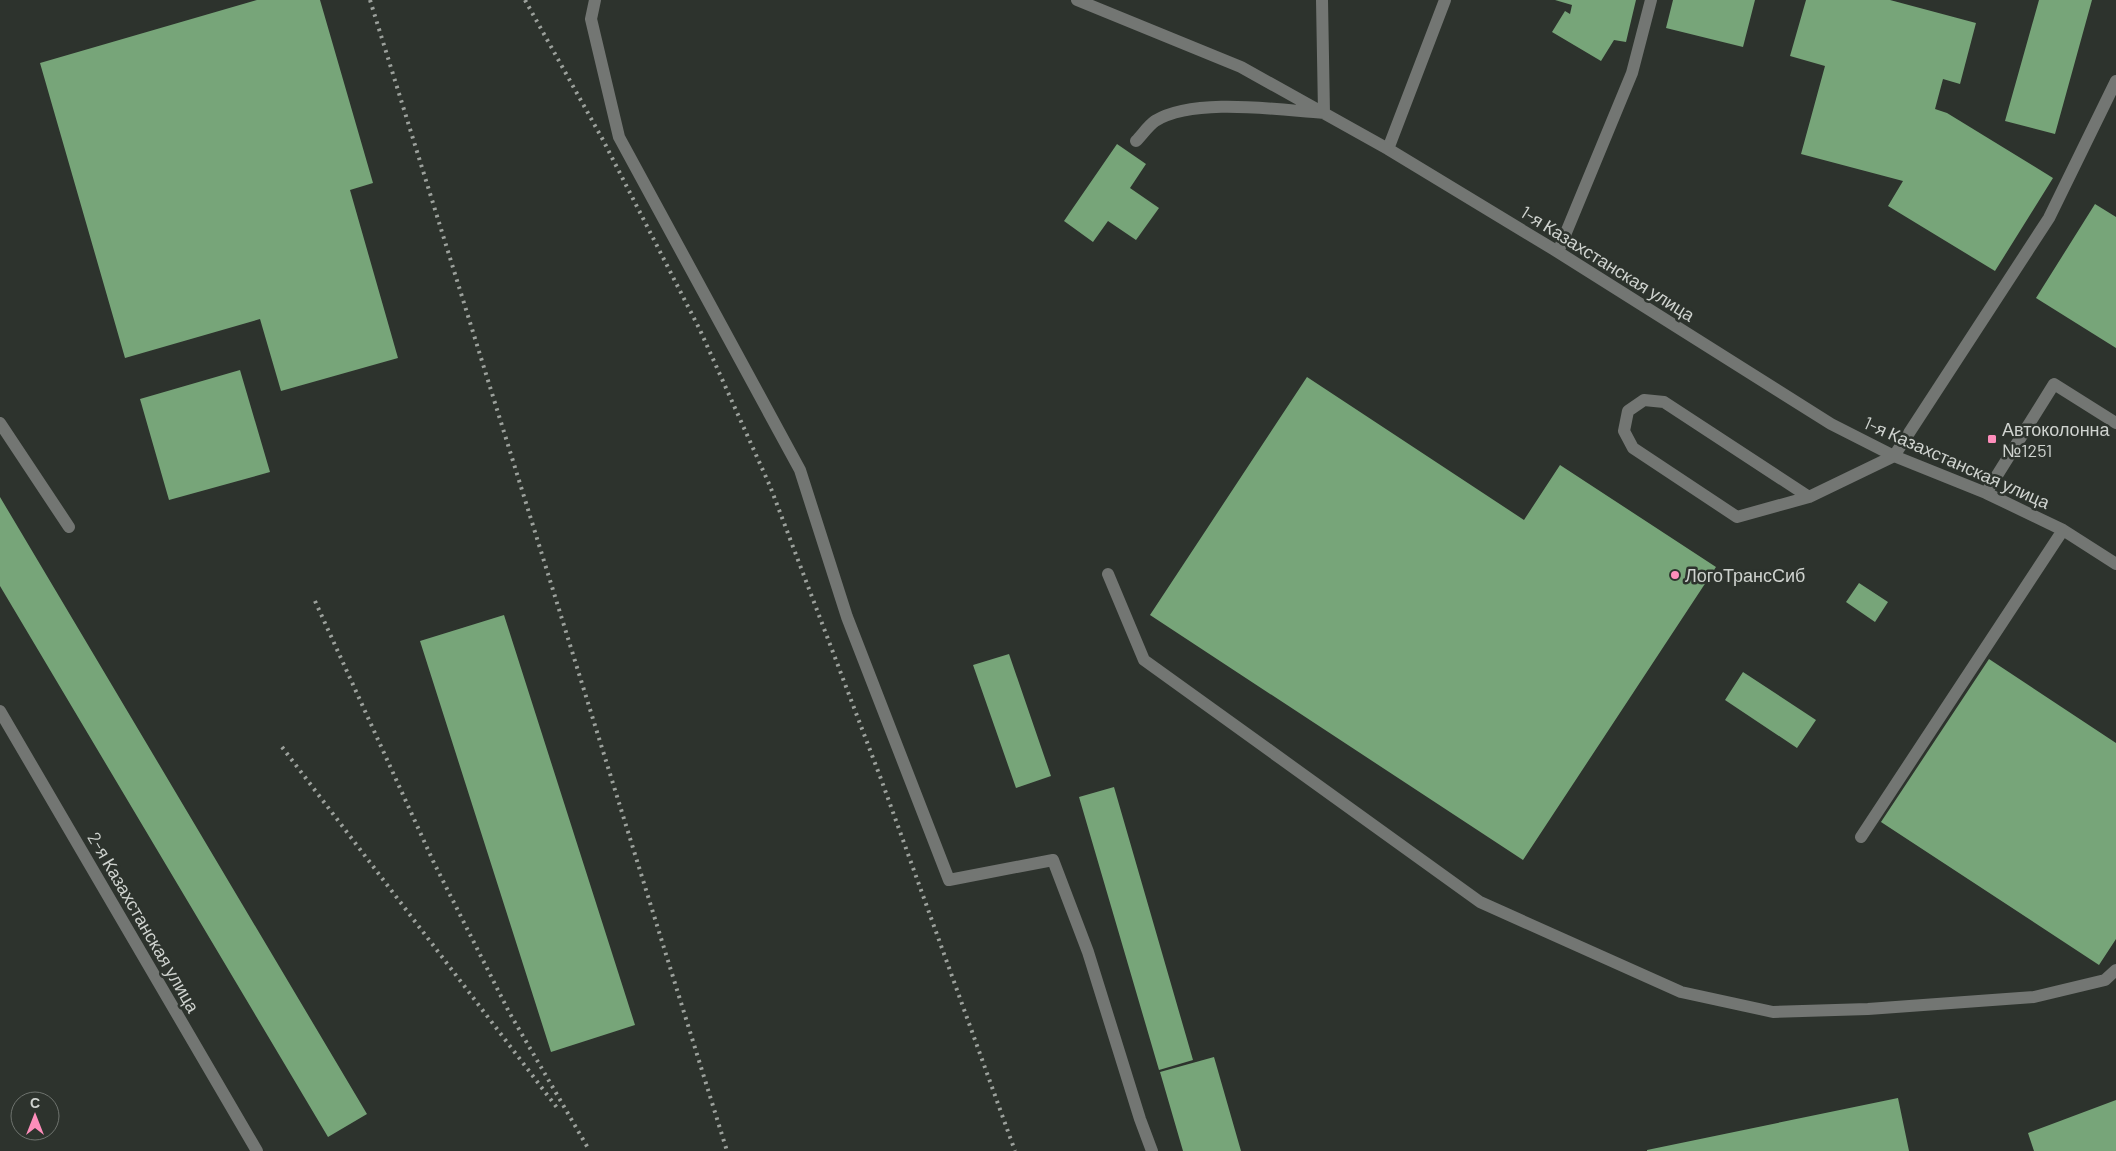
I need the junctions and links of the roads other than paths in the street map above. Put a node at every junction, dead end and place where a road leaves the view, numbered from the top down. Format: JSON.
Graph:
{"nodes":[{"id":1,"x":595,"y":0,"type":"edge"},
{"id":2,"x":1077,"y":0,"type":"edge"},
{"id":3,"x":1322,"y":0,"type":"edge"},
{"id":4,"x":1444,"y":0,"type":"edge"},
{"id":5,"x":1651,"y":0,"type":"edge"},
{"id":6,"x":2116,"y":82,"type":"edge"},
{"id":7,"x":1324,"y":113,"type":"junction"},
{"id":8,"x":1136,"y":141,"type":"dead end"},
{"id":9,"x":1388,"y":149,"type":"junction"},
{"id":10,"x":1558,"y":252,"type":"junction"},
{"id":11,"x":0,"y":423,"type":"edge"},
{"id":12,"x":2116,"y":423,"type":"edge"},
{"id":13,"x":1894,"y":456,"type":"junction"},
{"id":14,"x":1986,"y":492,"type":"junction"},
{"id":15,"x":1809,"y":497,"type":"junction"},
{"id":16,"x":69,"y":527,"type":"dead end"},
{"id":17,"x":2063,"y":530,"type":"junction"},
{"id":18,"x":2116,"y":564,"type":"edge"},
{"id":19,"x":1108,"y":574,"type":"dead end"},
{"id":20,"x":0,"y":712,"type":"edge"},
{"id":21,"x":1861,"y":837,"type":"dead end"},
{"id":22,"x":2116,"y":970,"type":"edge"},
{"id":23,"x":257,"y":1151,"type":"edge"},
{"id":24,"x":1152,"y":1151,"type":"edge"}],
"edges":[{"from":1,"to":24,"type":"street"},
{"from":2,"to":7,"type":"street","name":"1-я Казахстанская улица"},
{"from":3,"to":7,"type":"street"},
{"from":4,"to":9,"type":"street"},
{"from":5,"to":10,"type":"street"},
{"from":6,"to":13,"type":"street"},
{"from":7,"to":8,"type":"street"},
{"from":7,"to":9,"type":"street","name":"1-я Казахстанская улица"},
{"from":9,"to":10,"type":"street","name":"1-я Казахстанская улица"},
{"from":10,"to":13,"type":"street","name":"1-я Казахстанская улица"},
{"from":11,"to":16,"type":"street"},
{"from":12,"to":14,"type":"street"},
{"from":13,"to":14,"type":"street","name":"1-я Казахстанская улица"},
{"from":13,"to":15,"type":"street"},
{"from":14,"to":17,"type":"street","name":"1-я Казахстанская улица"},
{"from":15,"to":15,"type":"street"},
{"from":17,"to":18,"type":"street","name":"1-я Казахстанская улица"},
{"from":17,"to":21,"type":"street"},
{"from":19,"to":22,"type":"street"},
{"from":20,"to":23,"type":"street","name":"2-я Казахстанская улица"}]}
